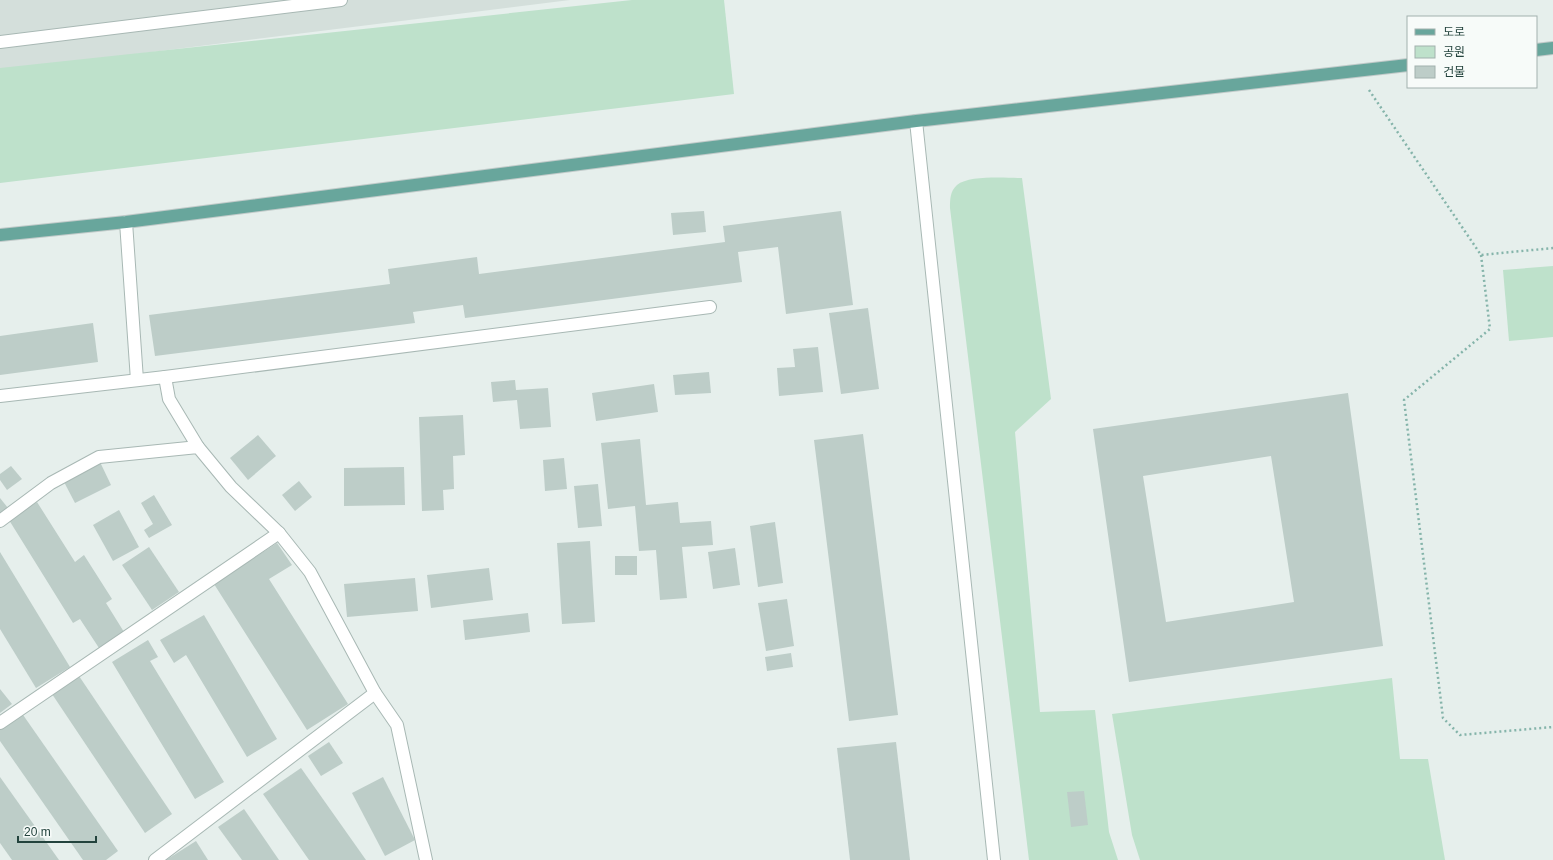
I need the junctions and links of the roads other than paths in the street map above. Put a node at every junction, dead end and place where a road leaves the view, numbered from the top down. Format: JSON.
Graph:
{"nodes":[{"id":1,"x":341,"y":0,"type":"edge"},
{"id":2,"x":0,"y":42,"type":"edge"},
{"id":3,"x":1553,"y":48,"type":"edge"},
{"id":4,"x":1537,"y":50,"type":"edge"},
{"id":5,"x":1407,"y":65,"type":"edge"},
{"id":6,"x":916,"y":121,"type":"junction"},
{"id":7,"x":126,"y":222,"type":"junction"},
{"id":8,"x":0,"y":235,"type":"edge"},
{"id":9,"x":710,"y":307,"type":"dead end"},
{"id":10,"x":165,"y":377,"type":"junction"},
{"id":11,"x":137,"y":380,"type":"junction"},
{"id":12,"x":0,"y":396,"type":"edge"},
{"id":13,"x":198,"y":447,"type":"junction"},
{"id":14,"x":0,"y":521,"type":"edge"},
{"id":15,"x":279,"y":533,"type":"junction"},
{"id":16,"x":375,"y":693,"type":"junction"},
{"id":17,"x":0,"y":723,"type":"edge"},
{"id":18,"x":155,"y":860,"type":"edge"},
{"id":19,"x":426,"y":860,"type":"edge"},
{"id":20,"x":994,"y":860,"type":"edge"}],
"edges":[{"from":1,"to":2,"type":"street"},
{"from":3,"to":4,"type":"main road"},
{"from":5,"to":6,"type":"main road"},
{"from":6,"to":7,"type":"main road"},
{"from":6,"to":20,"type":"street"},
{"from":7,"to":8,"type":"main road"},
{"from":7,"to":11,"type":"street"},
{"from":9,"to":10,"type":"street"},
{"from":10,"to":11,"type":"street"},
{"from":10,"to":13,"type":"street"},
{"from":11,"to":12,"type":"street"},
{"from":13,"to":14,"type":"street"},
{"from":13,"to":15,"type":"street"},
{"from":15,"to":16,"type":"street"},
{"from":15,"to":17,"type":"street"},
{"from":16,"to":18,"type":"street"},
{"from":16,"to":19,"type":"street"}]}
